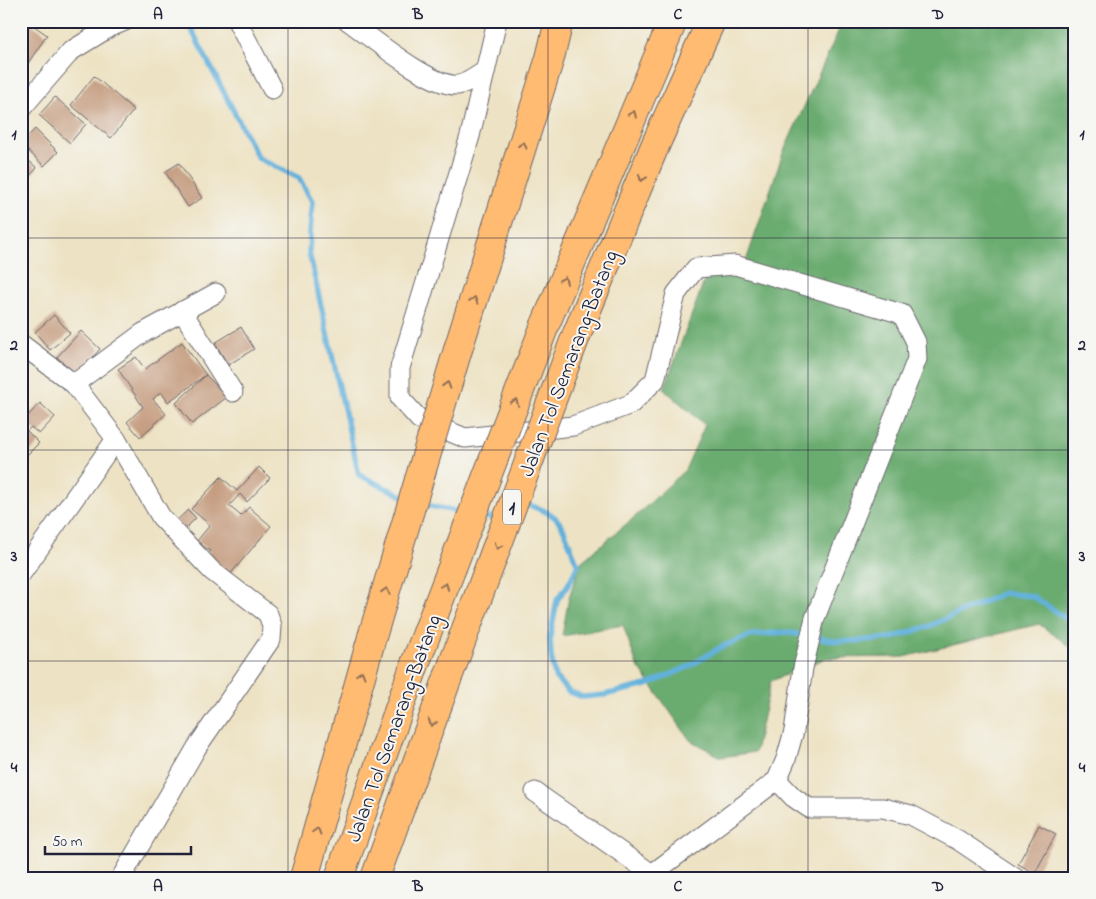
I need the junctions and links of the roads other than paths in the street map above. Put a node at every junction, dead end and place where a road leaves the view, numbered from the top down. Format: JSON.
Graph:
{"nodes":[{"id":1,"x":125,"y":21,"type":"edge"},
{"id":2,"x":237,"y":21,"type":"edge"},
{"id":3,"x":348,"y":21,"type":"edge"},
{"id":4,"x":497,"y":21,"type":"edge"},
{"id":5,"x":559,"y":21,"type":"edge"},
{"id":6,"x":673,"y":21,"type":"edge"},
{"id":7,"x":711,"y":21,"type":"edge"},
{"id":8,"x":725,"y":21,"type":"edge"},
{"id":9,"x":485,"y":71,"type":"junction"},
{"id":10,"x":272,"y":89,"type":"dead end"},
{"id":11,"x":21,"y":109,"type":"edge"},
{"id":12,"x":654,"y":148,"type":"junction"},
{"id":13,"x":216,"y":293,"type":"dead end"},
{"id":14,"x":182,"y":311,"type":"junction"},
{"id":15,"x":21,"y":344,"type":"edge"},
{"id":16,"x":74,"y":384,"type":"junction"},
{"id":17,"x":233,"y":392,"type":"dead end"},
{"id":18,"x":116,"y":440,"type":"junction"},
{"id":19,"x":21,"y":574,"type":"edge"},
{"id":20,"x":778,"y":780,"type":"junction"},
{"id":21,"x":535,"y":792,"type":"dead end"},
{"id":22,"x":649,"y":876,"type":"edge"},
{"id":23,"x":121,"y":878,"type":"edge"},
{"id":24,"x":304,"y":878,"type":"edge"},
{"id":25,"x":339,"y":878,"type":"edge"},
{"id":26,"x":375,"y":878,"type":"edge"},
{"id":27,"x":1015,"y":878,"type":"edge"}],
"edges":[{"from":1,"to":11,"type":"street"},
{"from":2,"to":10,"type":"street"},
{"from":3,"to":9,"type":"street"},
{"from":4,"to":9,"type":"street"},
{"from":24,"to":5,"type":"highway","one_way":true,"bridge":true},
{"from":25,"to":6,"type":"highway","name":"Jalan Tol Semarang–Batang","number":"1","one_way":true,"bridge":true},
{"from":7,"to":12,"type":"highway","name":"Jalan Tol Semarang–Batang","number":"1"},
{"from":8,"to":12,"type":"highway"},
{"from":9,"to":20,"type":"street"},
{"from":12,"to":26,"type":"highway","name":"Jalan Tol Semarang–Batang","number":"1","one_way":true,"bridge":true},
{"from":13,"to":14,"type":"street"},
{"from":14,"to":16,"type":"street"},
{"from":14,"to":17,"type":"street"},
{"from":15,"to":16,"type":"street"},
{"from":16,"to":18,"type":"street"},
{"from":18,"to":19,"type":"street"},
{"from":18,"to":23,"type":"street"},
{"from":20,"to":22,"type":"street"},
{"from":20,"to":27,"type":"street"},
{"from":21,"to":22,"type":"street"}]}
